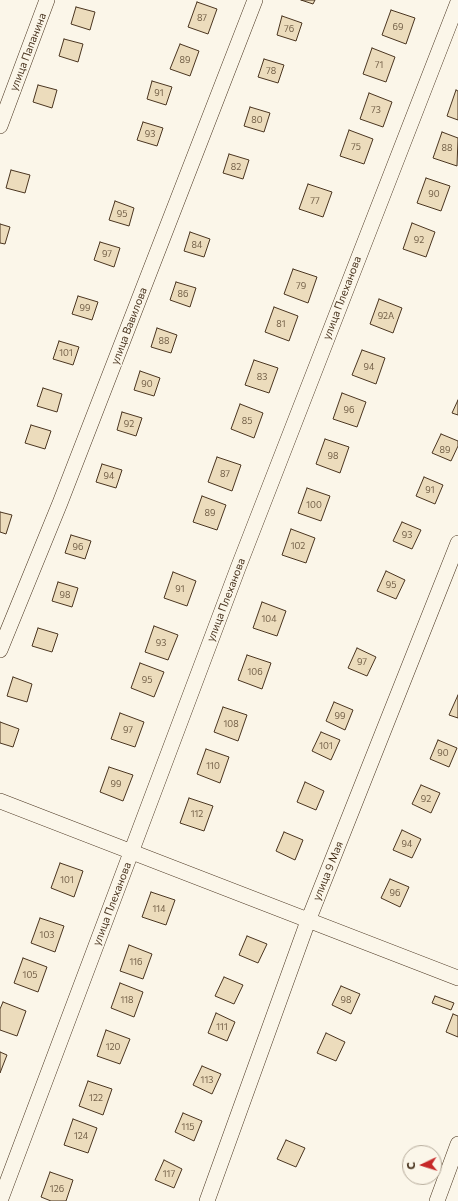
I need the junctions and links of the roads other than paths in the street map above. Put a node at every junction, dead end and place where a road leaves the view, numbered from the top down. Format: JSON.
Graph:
{"nodes":[{"id":1,"x":47,"y":0,"type":"edge"},
{"id":2,"x":255,"y":0,"type":"edge"},
{"id":3,"x":458,"y":2,"type":"edge"},
{"id":4,"x":0,"y":126,"type":"edge"},
{"id":5,"x":458,"y":543,"type":"edge"},
{"id":6,"x":0,"y":650,"type":"edge"},
{"id":7,"x":0,"y":801,"type":"edge"},
{"id":8,"x":132,"y":851,"type":"junction"},
{"id":9,"x":308,"y":921,"type":"junction"},
{"id":10,"x":458,"y":978,"type":"edge"},
{"id":11,"x":458,"y":1144,"type":"edge"},
{"id":12,"x":0,"y":1201,"type":"edge"},
{"id":13,"x":207,"y":1201,"type":"edge"},
{"id":14,"x":437,"y":1201,"type":"edge"}],
"edges":[{"from":1,"to":4,"type":"street","name":"улица Папанина"},
{"from":2,"to":6,"type":"street","name":"улица Вавилова"},
{"from":3,"to":8,"type":"street","name":"улица Плеханова"},
{"from":5,"to":9,"type":"street","name":"улица 9 Мая"},
{"from":7,"to":8,"type":"street"},
{"from":8,"to":9,"type":"street"},
{"from":8,"to":12,"type":"street","name":"улица Плеханова"},
{"from":9,"to":10,"type":"street"},
{"from":9,"to":13,"type":"street","name":"улица 9 Мая"},
{"from":11,"to":14,"type":"street"}]}
